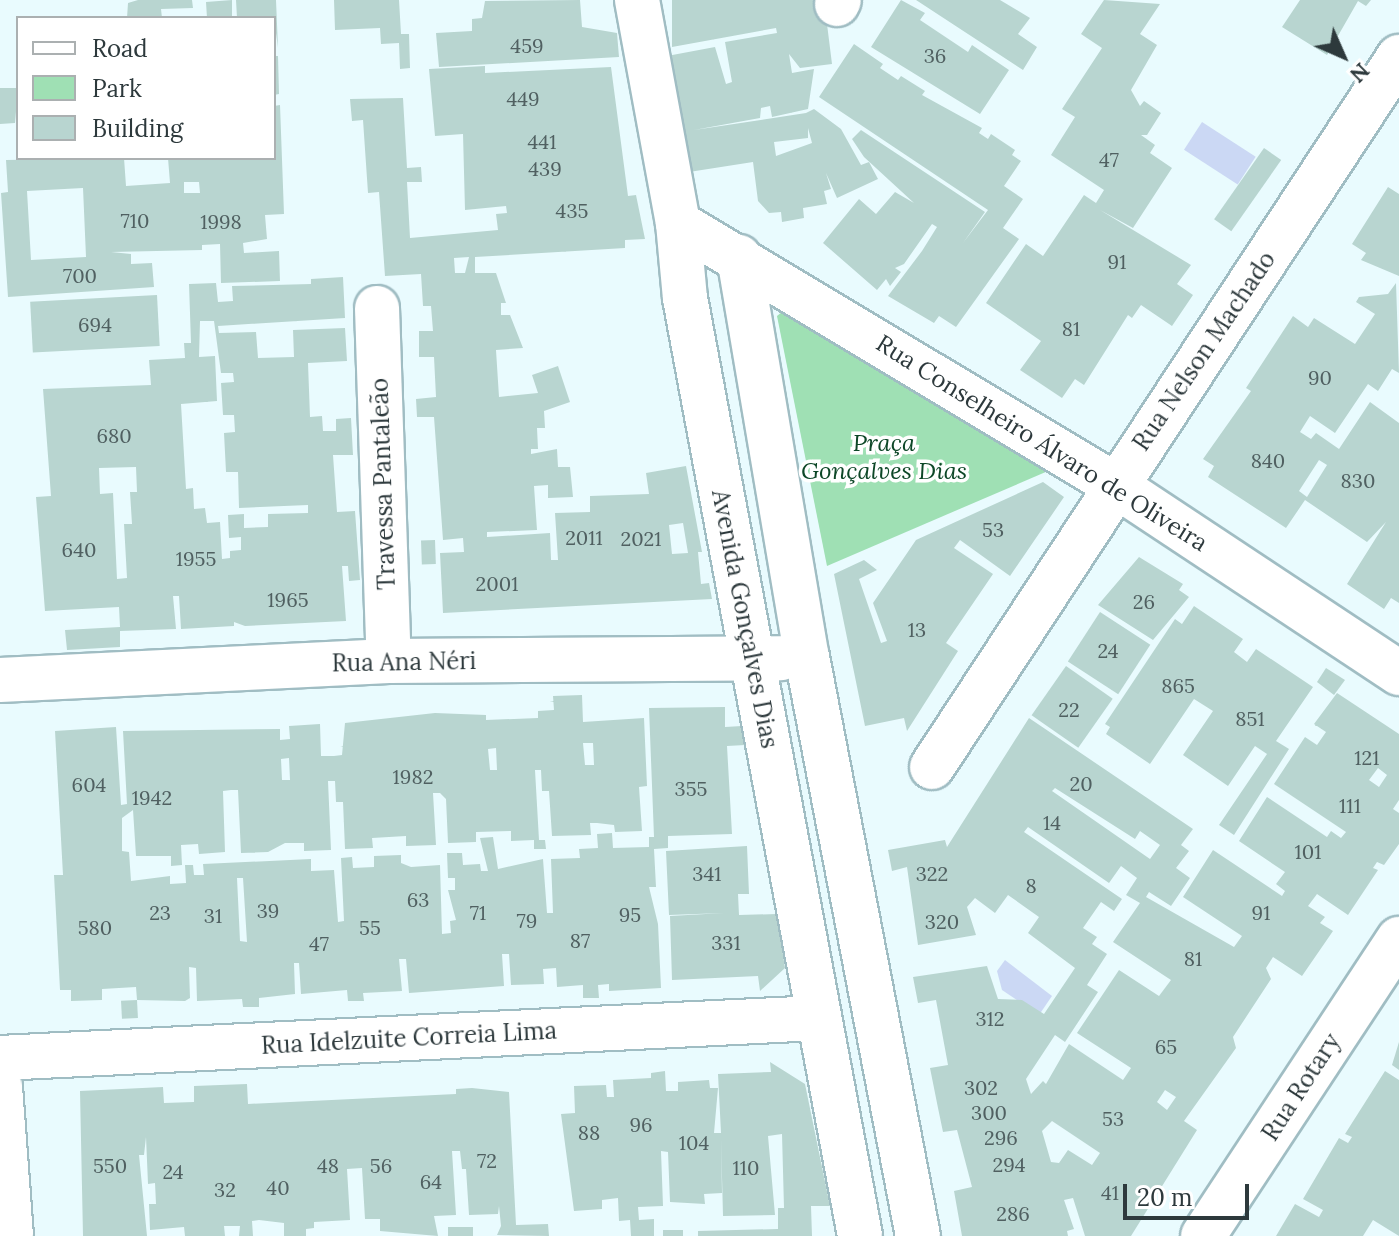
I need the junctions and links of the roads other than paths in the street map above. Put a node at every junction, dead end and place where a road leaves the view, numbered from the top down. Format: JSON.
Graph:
{"nodes":[{"id":1,"x":637,"y":0,"type":"edge"},
{"id":2,"x":1399,"y":57,"type":"edge"},
{"id":3,"x":678,"y":223,"type":"junction"},
{"id":4,"x":739,"y":257,"type":"junction"},
{"id":5,"x":377,"y":308,"type":"dead end"},
{"id":6,"x":1115,"y":485,"type":"junction"},
{"id":7,"x":807,"y":657,"type":"junction"},
{"id":8,"x":753,"y":658,"type":"junction"},
{"id":9,"x":389,"y":661,"type":"junction"},
{"id":10,"x":1399,"y":673,"type":"edge"},
{"id":11,"x":0,"y":680,"type":"edge"},
{"id":12,"x":932,"y":767,"type":"dead end"},
{"id":13,"x":1399,"y":939,"type":"edge"},
{"id":14,"x":819,"y":1018,"type":"junction"},
{"id":15,"x":0,"y":1058,"type":"edge"},
{"id":16,"x":0,"y":1087,"type":"edge"},
{"id":17,"x":11,"y":1236,"type":"edge"},
{"id":18,"x":860,"y":1236,"type":"edge"},
{"id":19,"x":918,"y":1236,"type":"edge"},
{"id":20,"x":1203,"y":1236,"type":"edge"}],
"edges":[{"from":1,"to":3,"type":"street","name":"Avenida Gonçalves Dias"},
{"from":2,"to":6,"type":"street","name":"Rua Nelson Machado"},
{"from":3,"to":4,"type":"street","name":"Rua Conselheiro Álvaro de Oliveira"},
{"from":3,"to":8,"type":"street","name":"Avenida Gonçalves Dias"},
{"from":4,"to":6,"type":"street","name":"Rua Conselheiro Álvaro de Oliveira"},
{"from":4,"to":7,"type":"street"},
{"from":5,"to":9,"type":"street","name":"Travessa Pantaleão"},
{"from":6,"to":10,"type":"street","name":"Rua Conselheiro Álvaro de Oliveira"},
{"from":6,"to":12,"type":"street","name":"Rua Nelson Machado"},
{"from":7,"to":8,"type":"street","name":"Rua Ana Néri"},
{"from":7,"to":19,"type":"street"},
{"from":8,"to":9,"type":"street","name":"Rua Ana Néri"},
{"from":8,"to":14,"type":"street","name":"Avenida Gonçalves Dias"},
{"from":9,"to":11,"type":"street","name":"Rua Ana Néri"},
{"from":13,"to":20,"type":"street","name":"Rua Rotary"},
{"from":14,"to":15,"type":"street","name":"Rua Idelzuite Correia Lima"},
{"from":14,"to":18,"type":"street","name":"Avenida Gonçalves Dias"},
{"from":16,"to":17,"type":"street"}]}
